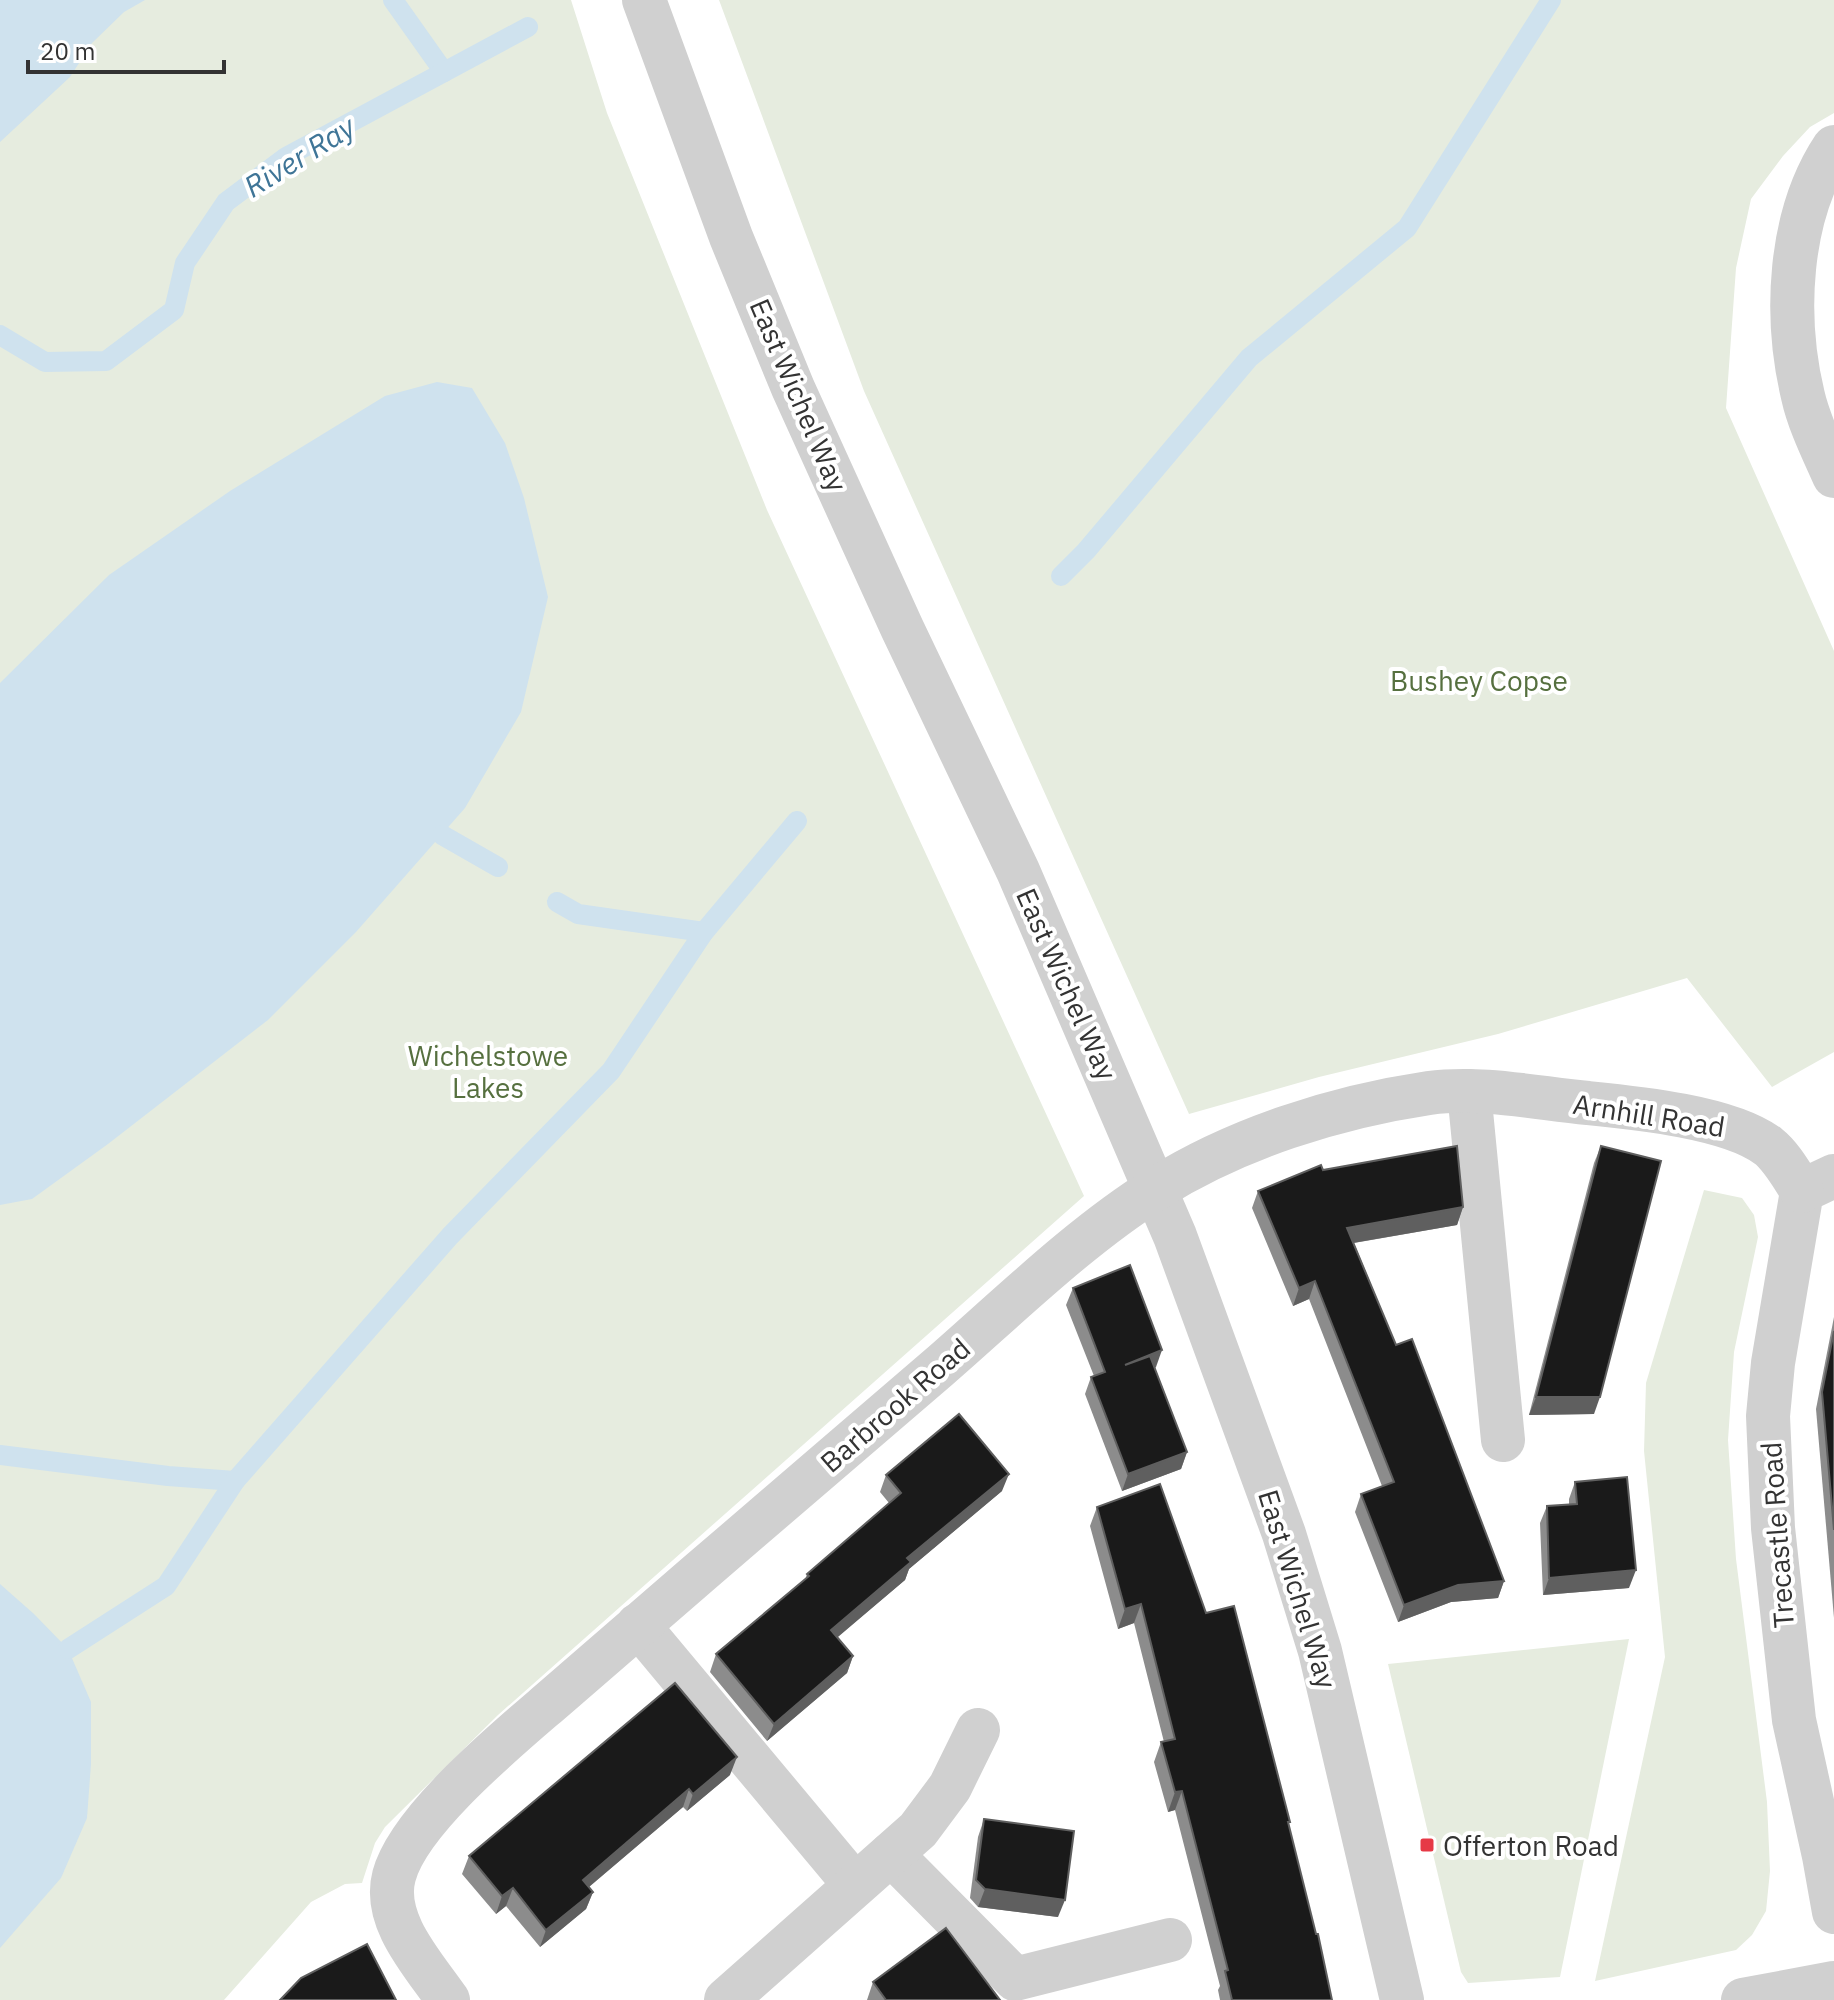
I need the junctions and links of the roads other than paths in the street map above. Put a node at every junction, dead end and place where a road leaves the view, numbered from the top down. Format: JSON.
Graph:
{"nodes":[{"id":1,"x":644,"y":0,"type":"edge"},
{"id":2,"x":1834,"y":147,"type":"edge"},
{"id":3,"x":1834,"y":476,"type":"edge"},
{"id":4,"x":1469,"y":1091,"type":"junction"},
{"id":5,"x":1818,"y":1183,"type":"edge"},
{"id":6,"x":1156,"y":1189,"type":"junction"},
{"id":7,"x":1503,"y":1440,"type":"dead end"},
{"id":8,"x":638,"y":1625,"type":"junction"},
{"id":9,"x":978,"y":1730,"type":"dead end"},
{"id":10,"x":891,"y":1854,"type":"junction"},
{"id":11,"x":855,"y":1885,"type":"junction"},
{"id":12,"x":1834,"y":1912,"type":"edge"},
{"id":13,"x":1170,"y":1940,"type":"dead end"},
{"id":14,"x":1834,"y":1983,"type":"edge"},
{"id":15,"x":1025,"y":1989,"type":"edge"},
{"id":16,"x":448,"y":2000,"type":"edge"},
{"id":17,"x":726,"y":2000,"type":"edge"},
{"id":18,"x":1402,"y":2000,"type":"edge"},
{"id":19,"x":1743,"y":2000,"type":"edge"}],
"edges":[{"from":1,"to":6,"type":"street","name":"East Wichel Way"},
{"from":2,"to":3,"type":"street"},
{"from":4,"to":5,"type":"street","name":"Arnhill Road"},
{"from":4,"to":6,"type":"street","name":"Arnhill Road"},
{"from":4,"to":7,"type":"street"},
{"from":5,"to":12,"type":"street","name":"Trecastle Road"},
{"from":6,"to":8,"type":"street","name":"Barbrook Road"},
{"from":6,"to":18,"type":"street","name":"East Wichel Way"},
{"from":8,"to":11,"type":"street"},
{"from":8,"to":16,"type":"street","name":"Barbrook Road"},
{"from":9,"to":10,"type":"street"},
{"from":10,"to":11,"type":"street"},
{"from":10,"to":15,"type":"street"},
{"from":11,"to":17,"type":"street"},
{"from":13,"to":15,"type":"street"},
{"from":14,"to":19,"type":"street"}]}
